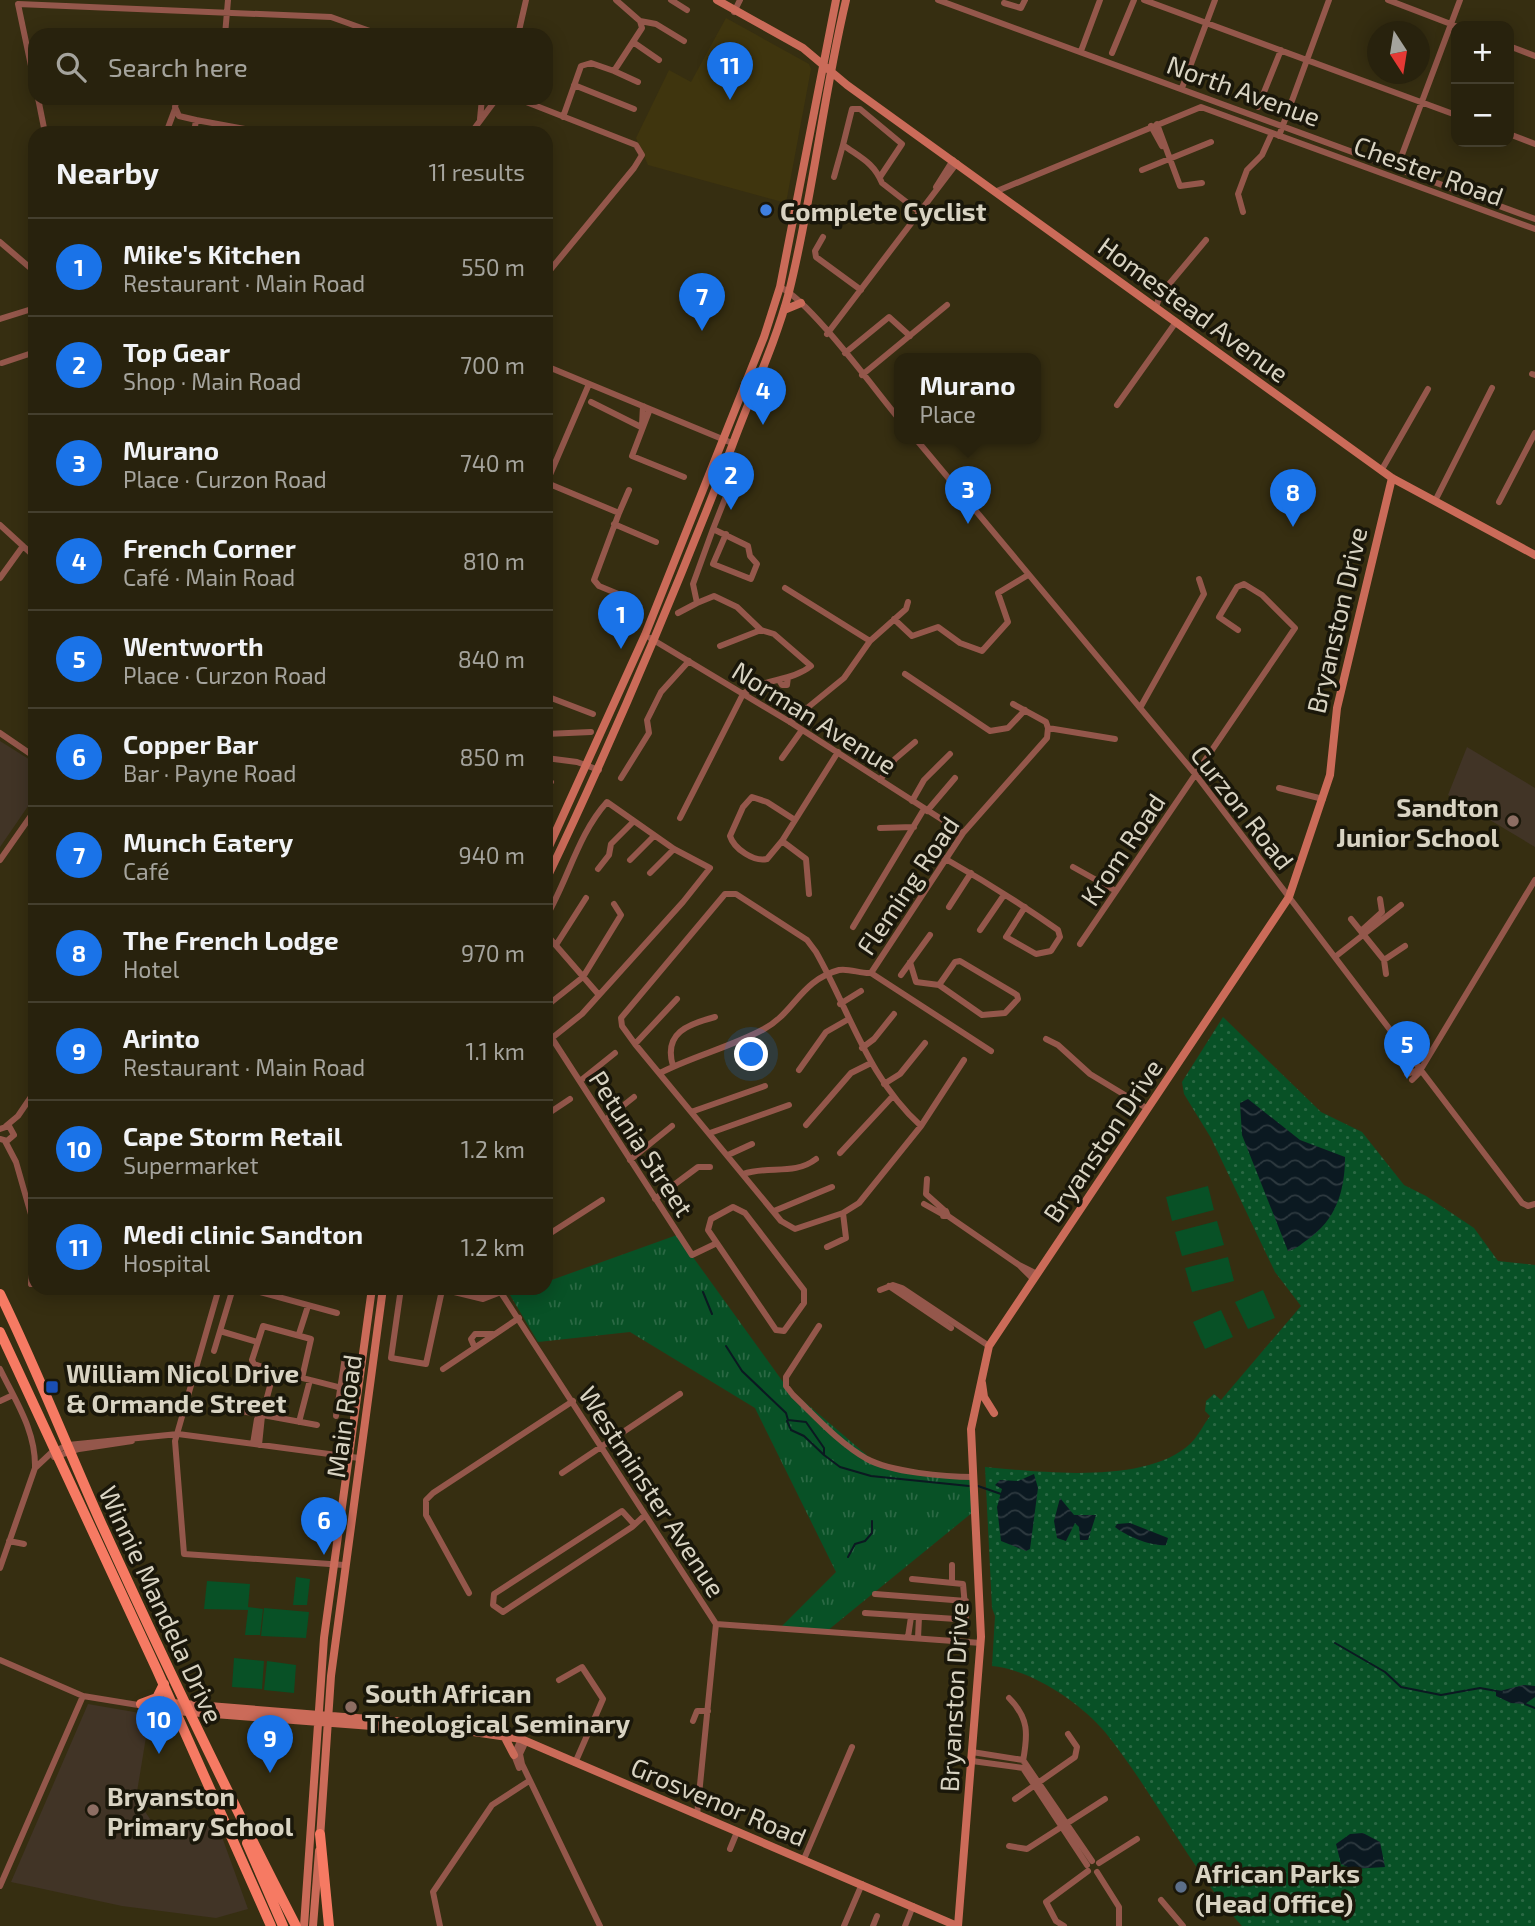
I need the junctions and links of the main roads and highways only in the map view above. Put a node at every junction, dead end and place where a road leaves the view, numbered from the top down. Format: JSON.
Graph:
{"nodes":[{"id":1,"x":711,"y":0,"type":"edge"},
{"id":2,"x":718,"y":0,"type":"edge"},
{"id":3,"x":836,"y":0,"type":"edge"},
{"id":4,"x":846,"y":0,"type":"edge"},
{"id":5,"x":737,"y":7,"type":"edge"},
{"id":6,"x":827,"y":36,"type":"junction"},
{"id":7,"x":803,"y":48,"type":"junction"},
{"id":8,"x":826,"y":67,"type":"junction"},
{"id":9,"x":847,"y":85,"type":"junction"},
{"id":10,"x":825,"y":93,"type":"junction"},
{"id":11,"x":801,"y":303,"type":"road end"},
{"id":12,"x":783,"y":310,"type":"junction"},
{"id":13,"x":1392,"y":478,"type":"junction"},
{"id":14,"x":1535,"y":555,"type":"edge"},
{"id":15,"x":553,"y":838,"type":"edge"},
{"id":16,"x":553,"y":865,"type":"edge"},
{"id":17,"x":0,"y":1294,"type":"edge"},
{"id":18,"x":371,"y":1295,"type":"edge"},
{"id":19,"x":382,"y":1295,"type":"edge"},
{"id":20,"x":0,"y":1332,"type":"edge"},
{"id":21,"x":981,"y":1377,"type":"junction"},
{"id":22,"x":995,"y":1413,"type":"dead end"},
{"id":23,"x":164,"y":1684,"type":"junction"},
{"id":24,"x":319,"y":1695,"type":"junction"},
{"id":25,"x":141,"y":1704,"type":"road end"},
{"id":26,"x":186,"y":1707,"type":"junction"},
{"id":27,"x":171,"y":1708,"type":"junction"},
{"id":28,"x":289,"y":1712,"type":"junction"},
{"id":29,"x":317,"y":1718,"type":"junction"},
{"id":30,"x":328,"y":1719,"type":"junction"},
{"id":31,"x":503,"y":1734,"type":"junction"},
{"id":32,"x":514,"y":1755,"type":"road end"},
{"id":33,"x":229,"y":1794,"type":"junction"},
{"id":34,"x":320,"y":1834,"type":"junction"},
{"id":35,"x":269,"y":1924,"type":"edge"},
{"id":36,"x":283,"y":1926,"type":"edge"},
{"id":37,"x":296,"y":1926,"type":"edge"},
{"id":38,"x":304,"y":1926,"type":"edge"},
{"id":39,"x":313,"y":1926,"type":"edge"},
{"id":40,"x":329,"y":1926,"type":"edge"},
{"id":41,"x":959,"y":1926,"type":"edge"}],
"edges":[{"from":1,"to":5,"type":"main road"},
{"from":2,"to":5,"type":"main road"},
{"from":3,"to":6,"type":"main road"},
{"from":4,"to":8,"type":"main road"},
{"from":5,"to":7,"type":"main road"},
{"from":5,"to":8,"type":"main road"},
{"from":6,"to":7,"type":"main road"},
{"from":6,"to":8,"type":"main road"},
{"from":7,"to":8,"type":"main road"},
{"from":8,"to":9,"type":"main road","name":"Homestead Avenue"},
{"from":8,"to":10,"type":"main road"},
{"from":8,"to":15,"type":"main road"},
{"from":9,"to":10,"type":"main road"},
{"from":9,"to":13,"type":"main road","name":"Homestead Avenue"},
{"from":10,"to":12,"type":"main road"},
{"from":11,"to":12,"type":"main road"},
{"from":12,"to":16,"type":"main road"},
{"from":13,"to":14,"type":"main road","name":"Homestead Avenue"},
{"from":13,"to":21,"type":"main road","name":"Bryanston Drive"},
{"from":17,"to":26,"type":"main road","name":"Winnie Mandela Drive"},
{"from":18,"to":24,"type":"main road","name":"Main Road"},
{"from":19,"to":30,"type":"main road","name":"Main Road"},
{"from":20,"to":23,"type":"main road","name":"Winnie Mandela Drive"},
{"from":21,"to":22,"type":"main road"},
{"from":21,"to":41,"type":"main road","name":"Bryanston Drive"},
{"from":23,"to":25,"type":"main road"},
{"from":23,"to":27,"type":"main road","name":"Winnie Mandela Drive"},
{"from":24,"to":28,"type":"main road"},
{"from":24,"to":29,"type":"main road","name":"Main Road"},
{"from":26,"to":27,"type":"main road","name":"Grosvenor Road"},
{"from":26,"to":28,"type":"main road","name":"Grosvenor Road"},
{"from":26,"to":29,"type":"main road","name":"Grosvenor Road"},
{"from":26,"to":33,"type":"main road","name":"Winnie Mandela Drive"},
{"from":27,"to":35,"type":"main road","name":"Winnie Mandela Drive"},
{"from":28,"to":29,"type":"main road","name":"Grosvenor Road"},
{"from":29,"to":30,"type":"main road","name":"Grosvenor Road"},
{"from":29,"to":38,"type":"main road","name":"Main Road"},
{"from":30,"to":31,"type":"main road","name":"Grosvenor Road"},
{"from":30,"to":34,"type":"main road","name":"Main Road"},
{"from":31,"to":32,"type":"main road"},
{"from":31,"to":41,"type":"main road","name":"Grosvenor Road"},
{"from":33,"to":36,"type":"main road"},
{"from":33,"to":37,"type":"main road","name":"Winnie Mandela Drive"},
{"from":34,"to":39,"type":"main road","name":"Main Road"},
{"from":34,"to":40,"type":"main road"}]}
